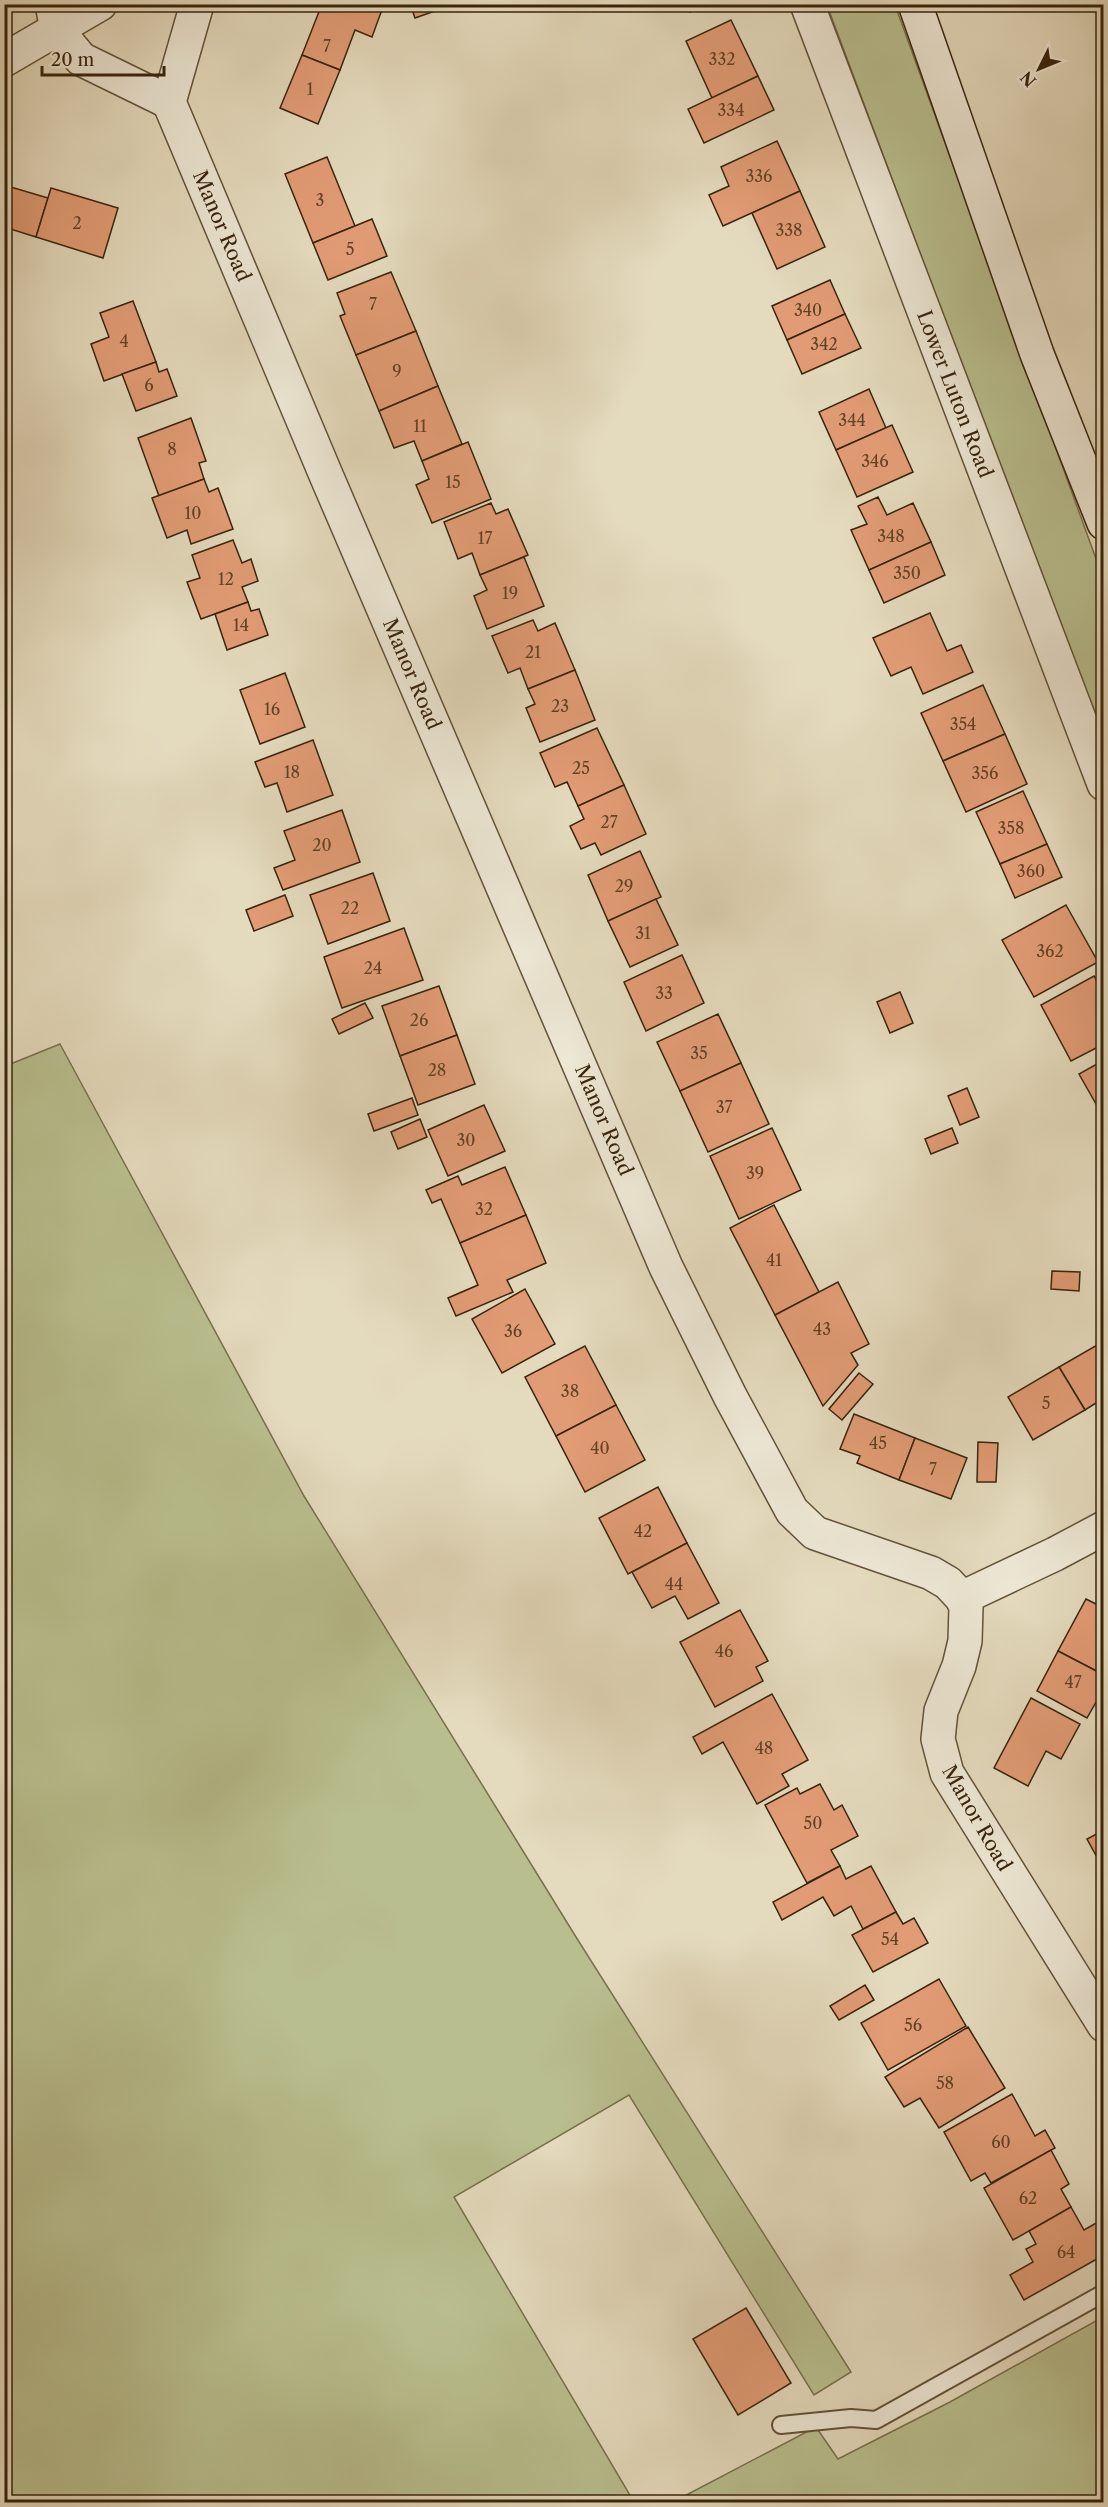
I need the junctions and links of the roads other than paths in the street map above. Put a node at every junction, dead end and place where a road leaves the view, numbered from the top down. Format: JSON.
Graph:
{"nodes":[{"id":1,"x":100,"y":4,"type":"edge"},
{"id":2,"x":197,"y":4,"type":"edge"},
{"id":3,"x":807,"y":4,"type":"edge"},
{"id":4,"x":915,"y":4,"type":"edge"},
{"id":5,"x":54,"y":17,"type":"edge"},
{"id":6,"x":4,"y":60,"type":"edge"},
{"id":7,"x":170,"y":102,"type":"junction"},
{"id":8,"x":1104,"y":523,"type":"edge"},
{"id":9,"x":1104,"y":784,"type":"edge"},
{"id":10,"x":1104,"y":1528,"type":"edge"},
{"id":11,"x":962,"y":1598,"type":"junction"},
{"id":12,"x":1104,"y":2025,"type":"edge"},
{"id":13,"x":1104,"y":2293,"type":"edge"},
{"id":14,"x":781,"y":2425,"type":"dead end"}],
"edges":[{"from":1,"to":5,"type":"street"},
{"from":2,"to":7,"type":"street"},
{"from":3,"to":9,"type":"street","name":"Lower Luton Road"},
{"from":4,"to":8,"type":"street"},
{"from":5,"to":6,"type":"street"},
{"from":5,"to":7,"type":"street"},
{"from":7,"to":11,"type":"street","name":"Manor Road"},
{"from":10,"to":11,"type":"street"},
{"from":11,"to":12,"type":"street","name":"Manor Road"},
{"from":13,"to":14,"type":"lane"}]}
